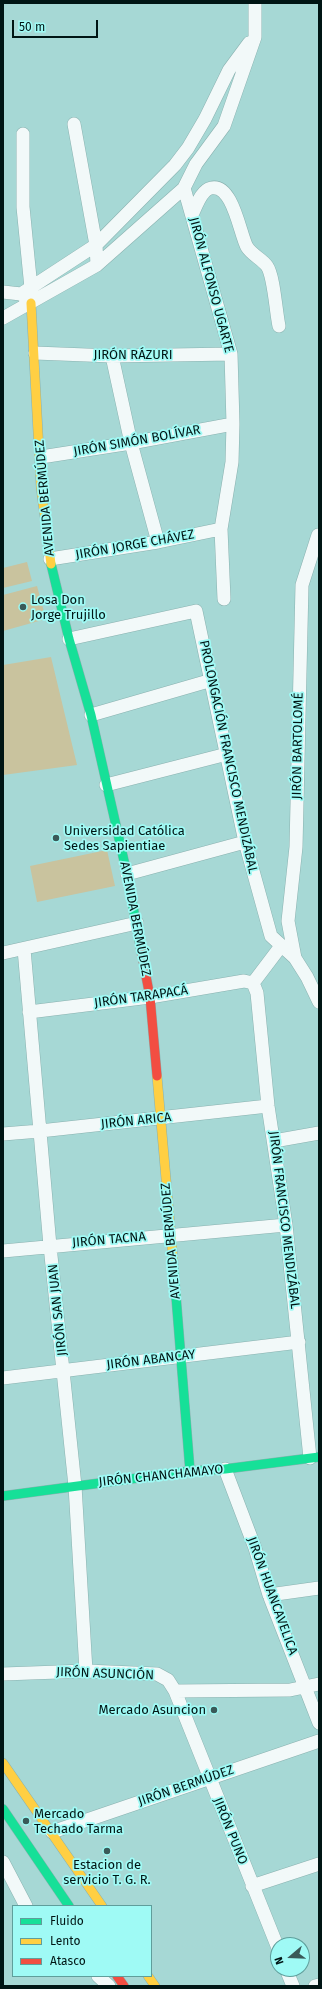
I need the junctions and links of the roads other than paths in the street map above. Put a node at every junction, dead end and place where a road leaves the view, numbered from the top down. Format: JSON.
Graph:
{"nodes":[{"id":1,"x":254,"y":3,"type":"edge"},
{"id":2,"x":255,"y":37,"type":"junction"},
{"id":3,"x":74,"y":124,"type":"dead end"},
{"id":4,"x":23,"y":134,"type":"dead end"},
{"id":5,"x":184,"y":188,"type":"junction"},
{"id":6,"x":192,"y":215,"type":"junction"},
{"id":7,"x":96,"y":245,"type":"junction"},
{"id":8,"x":97,"y":265,"type":"junction"},
{"id":9,"x":26,"y":291,"type":"junction"},
{"id":10,"x":3,"y":292,"type":"edge"},
{"id":11,"x":31,"y":304,"type":"junction"},
{"id":12,"x":3,"y":318,"type":"edge"},
{"id":13,"x":279,"y":326,"type":"dead end"},
{"id":14,"x":35,"y":353,"type":"junction"},
{"id":15,"x":231,"y":354,"type":"junction"},
{"id":16,"x":112,"y":356,"type":"junction"},
{"id":17,"x":233,"y":424,"type":"junction"},
{"id":18,"x":131,"y":443,"type":"junction"},
{"id":19,"x":41,"y":457,"type":"junction"},
{"id":20,"x":220,"y":529,"type":"junction"},
{"id":21,"x":318,"y":535,"type":"dead end"},
{"id":22,"x":158,"y":542,"type":"junction"},
{"id":23,"x":50,"y":559,"type":"junction"},
{"id":24,"x":224,"y":599,"type":"dead end"},
{"id":25,"x":69,"y":639,"type":"junction"},
{"id":26,"x":212,"y":680,"type":"junction"},
{"id":27,"x":91,"y":715,"type":"junction"},
{"id":28,"x":227,"y":754,"type":"junction"},
{"id":29,"x":106,"y":785,"type":"junction"},
{"id":30,"x":244,"y":842,"type":"junction"},
{"id":31,"x":127,"y":874,"type":"junction"},
{"id":32,"x":137,"y":923,"type":"junction"},
{"id":33,"x":281,"y":946,"type":"junction"},
{"id":34,"x":24,"y":949,"type":"junction"},
{"id":35,"x":3,"y":953,"type":"edge"},
{"id":36,"x":295,"y":958,"type":"junction"},
{"id":37,"x":252,"y":982,"type":"junction"},
{"id":38,"x":150,"y":997,"type":"junction"},
{"id":39,"x":319,"y":1002,"type":"edge"},
{"id":40,"x":29,"y":1012,"type":"junction"},
{"id":41,"x":268,"y":1106,"type":"junction"},
{"id":42,"x":160,"y":1118,"type":"junction"},
{"id":43,"x":40,"y":1131,"type":"junction"},
{"id":44,"x":319,"y":1133,"type":"edge"},
{"id":45,"x":3,"y":1134,"type":"edge"},
{"id":46,"x":274,"y":1141,"type":"junction"},
{"id":47,"x":286,"y":1224,"type":"junction"},
{"id":48,"x":170,"y":1234,"type":"junction"},
{"id":49,"x":50,"y":1246,"type":"junction"},
{"id":50,"x":3,"y":1251,"type":"edge"},
{"id":51,"x":299,"y":1342,"type":"junction"},
{"id":52,"x":182,"y":1356,"type":"junction"},
{"id":53,"x":64,"y":1370,"type":"junction"},
{"id":54,"x":3,"y":1378,"type":"edge"},
{"id":55,"x":314,"y":1457,"type":"edge"},
{"id":56,"x":226,"y":1469,"type":"junction"},
{"id":57,"x":190,"y":1471,"type":"junction"},
{"id":58,"x":75,"y":1486,"type":"junction"},
{"id":59,"x":3,"y":1496,"type":"edge"},
{"id":60,"x":319,"y":1588,"type":"edge"},
{"id":61,"x":269,"y":1595,"type":"junction"},
{"id":62,"x":86,"y":1671,"type":"junction"},
{"id":63,"x":3,"y":1674,"type":"edge"},
{"id":64,"x":319,"y":1684,"type":"edge"},
{"id":65,"x":306,"y":1687,"type":"junction"},
{"id":66,"x":175,"y":1691,"type":"junction"},
{"id":67,"x":319,"y":1723,"type":"edge"},
{"id":68,"x":319,"y":1741,"type":"edge"},
{"id":69,"x":3,"y":1763,"type":"edge"},
{"id":70,"x":209,"y":1778,"type":"junction"},
{"id":71,"x":3,"y":1810,"type":"edge"},
{"id":72,"x":52,"y":1832,"type":"junction"},
{"id":73,"x":3,"y":1862,"type":"edge"},
{"id":74,"x":319,"y":1864,"type":"edge"},
{"id":75,"x":252,"y":1886,"type":"junction"},
{"id":76,"x":25,"y":1905,"type":"edge"},
{"id":77,"x":68,"y":1905,"type":"edge"},
{"id":78,"x":101,"y":1905,"type":"edge"},
{"id":79,"x":273,"y":1937,"type":"edge"},
{"id":80,"x":99,"y":1977,"type":"edge"},
{"id":81,"x":118,"y":1977,"type":"edge"},
{"id":82,"x":149,"y":1977,"type":"edge"},
{"id":83,"x":319,"y":1985,"type":"edge"},
{"id":84,"x":109,"y":1986,"type":"edge"},
{"id":85,"x":124,"y":1986,"type":"edge"},
{"id":86,"x":155,"y":1986,"type":"edge"},
{"id":87,"x":315,"y":1986,"type":"edge"}],
"edges":[{"from":1,"to":2,"type":"street"},
{"from":2,"to":5,"type":"street"},
{"from":2,"to":7,"type":"street"},
{"from":3,"to":7,"type":"street"},
{"from":4,"to":9,"type":"street"},
{"from":5,"to":6,"type":"street","name":"JIRÓN ALFONSO UGARTE"},
{"from":5,"to":8,"type":"street"},
{"from":6,"to":13,"type":"street"},
{"from":6,"to":15,"type":"street","name":"JIRÓN ALFONSO UGARTE"},
{"from":7,"to":8,"type":"street"},
{"from":7,"to":9,"type":"street"},
{"from":8,"to":11,"type":"street"},
{"from":9,"to":10,"type":"street"},
{"from":9,"to":11,"type":"street"},
{"from":11,"to":12,"type":"street"},
{"from":11,"to":14,"type":"main road","name":"AVENIDA BERMÚDEZ"},
{"from":14,"to":16,"type":"street","name":"JIRÓN RÁZURI"},
{"from":14,"to":19,"type":"main road","name":"AVENIDA BERMÚDEZ"},
{"from":15,"to":16,"type":"street","name":"JIRÓN RÁZURI"},
{"from":15,"to":17,"type":"street","name":"JIRÓN ALFONSO UGARTE"},
{"from":16,"to":18,"type":"street"},
{"from":17,"to":18,"type":"street","name":"JIRÓN SIMÓN BOLÍVAR"},
{"from":17,"to":20,"type":"street","name":"JIRÓN ALFONSO UGARTE"},
{"from":18,"to":19,"type":"street","name":"JIRÓN SIMÓN BOLÍVAR"},
{"from":18,"to":22,"type":"street"},
{"from":19,"to":23,"type":"main road","name":"AVENIDA BERMÚDEZ"},
{"from":20,"to":22,"type":"street","name":"JIRÓN JORGE CHÁVEZ"},
{"from":20,"to":24,"type":"street","name":"JIRÓN ALFONSO UGARTE"},
{"from":21,"to":36,"type":"street","name":"JIRÓN BARTOLOMÉ"},
{"from":22,"to":23,"type":"street","name":"JIRÓN JORGE CHÁVEZ"},
{"from":23,"to":25,"type":"main road","name":"AVENIDA BERMÚDEZ"},
{"from":25,"to":26,"type":"street","name":"PROLONGACIÓN FRANCISCO MENDIZÁBAL"},
{"from":25,"to":27,"type":"main road","name":"AVENIDA BERMÚDEZ"},
{"from":26,"to":27,"type":"street"},
{"from":26,"to":28,"type":"street","name":"PROLONGACIÓN FRANCISCO MENDIZÁBAL"},
{"from":27,"to":29,"type":"main road","name":"AVENIDA BERMÚDEZ"},
{"from":28,"to":29,"type":"street"},
{"from":28,"to":30,"type":"street","name":"PROLONGACIÓN FRANCISCO MENDIZÁBAL"},
{"from":29,"to":31,"type":"main road","name":"AVENIDA BERMÚDEZ"},
{"from":30,"to":31,"type":"street"},
{"from":30,"to":33,"type":"street","name":"PROLONGACIÓN FRANCISCO MENDIZÁBAL"},
{"from":31,"to":32,"type":"main road","name":"AVENIDA BERMÚDEZ"},
{"from":32,"to":34,"type":"street"},
{"from":32,"to":38,"type":"main road","name":"AVENIDA BERMÚDEZ"},
{"from":33,"to":36,"type":"street","name":"JIRÓN BARTOLOMÉ"},
{"from":33,"to":37,"type":"street"},
{"from":34,"to":35,"type":"street"},
{"from":34,"to":40,"type":"street","name":"JIRÓN SAN JUAN"},
{"from":36,"to":39,"type":"street","name":"JIRÓN BARTOLOMÉ"},
{"from":37,"to":38,"type":"street","name":"JIRÓN TARAPACÁ"},
{"from":37,"to":41,"type":"street","name":"JIRÓN FRANCISCO MENDIZÁBAL"},
{"from":38,"to":40,"type":"street","name":"JIRÓN TARAPACÁ"},
{"from":38,"to":42,"type":"main road","name":"AVENIDA BERMÚDEZ"},
{"from":40,"to":43,"type":"street","name":"JIRÓN SAN JUAN"},
{"from":41,"to":42,"type":"street","name":"JIRÓN ARICA"},
{"from":41,"to":46,"type":"street","name":"JIRÓN FRANCISCO MENDIZÁBAL"},
{"from":42,"to":43,"type":"street","name":"JIRÓN ARICA"},
{"from":42,"to":48,"type":"main road","name":"AVENIDA BERMÚDEZ"},
{"from":43,"to":45,"type":"street","name":"JIRÓN ARICA"},
{"from":43,"to":49,"type":"street","name":"JIRÓN SAN JUAN"},
{"from":44,"to":46,"type":"street"},
{"from":46,"to":47,"type":"street","name":"JIRÓN FRANCISCO MENDIZÁBAL"},
{"from":47,"to":48,"type":"street","name":"JIRÓN TACNA"},
{"from":47,"to":51,"type":"street","name":"JIRÓN FRANCISCO MENDIZÁBAL"},
{"from":48,"to":49,"type":"street","name":"JIRÓN TACNA"},
{"from":48,"to":52,"type":"main road","name":"AVENIDA BERMÚDEZ"},
{"from":49,"to":50,"type":"street","name":"JIRÓN TACNA"},
{"from":49,"to":53,"type":"street","name":"JIRÓN SAN JUAN"},
{"from":51,"to":52,"type":"street","name":"JIRÓN ABANCAY"},
{"from":51,"to":55,"type":"street","name":"JIRÓN FRANCISCO MENDIZÁBAL"},
{"from":52,"to":53,"type":"street","name":"JIRÓN ABANCAY"},
{"from":52,"to":57,"type":"main road","name":"AVENIDA BERMÚDEZ"},
{"from":53,"to":54,"type":"street","name":"JIRÓN ABANCAY"},
{"from":53,"to":58,"type":"street","name":"JIRÓN SAN JUAN"},
{"from":55,"to":56,"type":"main road","name":"JIRÓN CHANCHAMAYO"},
{"from":56,"to":57,"type":"main road","name":"JIRÓN CHANCHAMAYO"},
{"from":56,"to":61,"type":"street","name":"JIRÓN HUANCAVELICA"},
{"from":57,"to":58,"type":"main road","name":"JIRÓN CHANCHAMAYO"},
{"from":58,"to":59,"type":"main road","name":"JIRÓN CHANCHAMAYO"},
{"from":58,"to":62,"type":"street","name":"JIRÓN SAN JUAN"},
{"from":60,"to":61,"type":"street"},
{"from":61,"to":65,"type":"street","name":"JIRÓN HUANCAVELICA"},
{"from":62,"to":63,"type":"street","name":"JIRÓN ASUNCIÓN"},
{"from":62,"to":66,"type":"street","name":"JIRÓN ASUNCIÓN"},
{"from":64,"to":65,"type":"street"},
{"from":65,"to":66,"type":"street"},
{"from":65,"to":67,"type":"street","name":"JIRÓN HUANCAVELICA"},
{"from":66,"to":70,"type":"street","name":"JIRÓN PUNO"},
{"from":68,"to":70,"type":"street","name":"JIRÓN BERMÚDEZ"},
{"from":69,"to":72,"type":"main road"},
{"from":70,"to":72,"type":"street","name":"JIRÓN BERMÚDEZ"},
{"from":70,"to":75,"type":"street","name":"JIRÓN PUNO"},
{"from":71,"to":77,"type":"main road"},
{"from":72,"to":78,"type":"main road"},
{"from":73,"to":76,"type":"street"},
{"from":74,"to":75,"type":"street"},
{"from":75,"to":79,"type":"street","name":"JIRÓN PUNO"},
{"from":80,"to":84,"type":"street"},
{"from":81,"to":85,"type":"main road"},
{"from":82,"to":86,"type":"main road"},
{"from":83,"to":87,"type":"street"}]}
